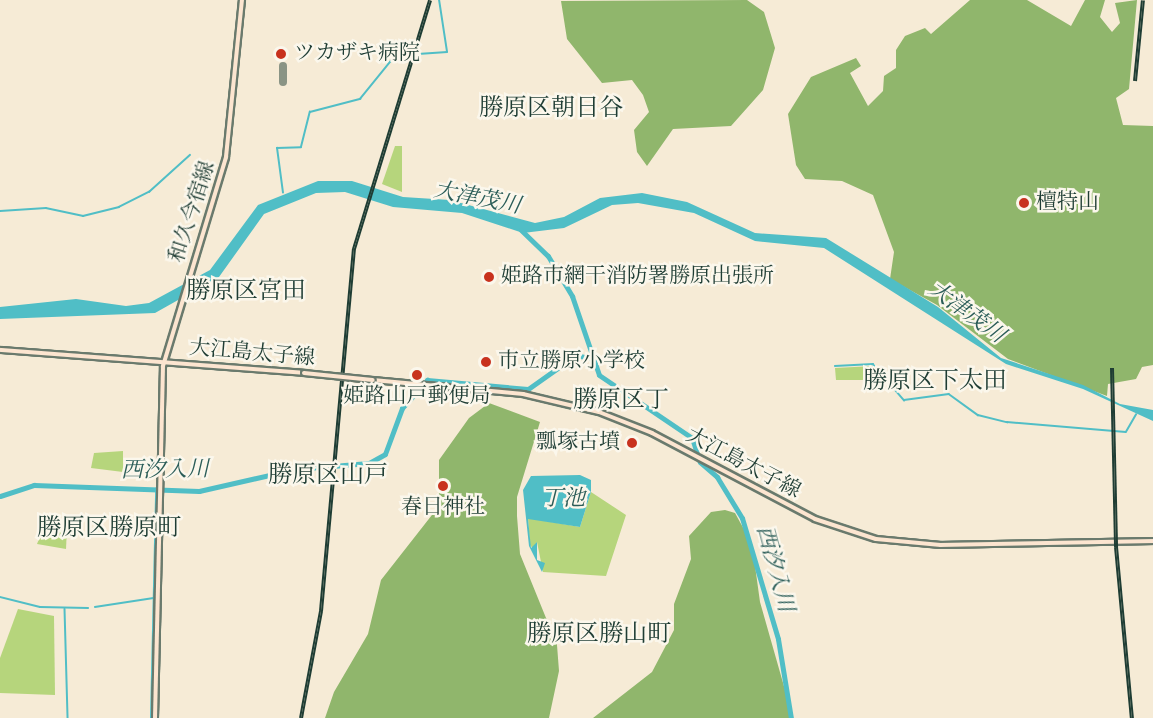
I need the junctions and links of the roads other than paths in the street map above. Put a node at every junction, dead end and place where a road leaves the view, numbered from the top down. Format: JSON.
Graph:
{"nodes":[{"id":1,"x":242,"y":0,"type":"edge"},
{"id":2,"x":0,"y":350,"type":"edge"},
{"id":3,"x":163,"y":361,"type":"junction"},
{"id":4,"x":1153,"y":541,"type":"edge"},
{"id":5,"x":155,"y":718,"type":"edge"}],
"edges":[{"from":1,"to":3,"type":"main road","name":"和久今宿線"},
{"from":2,"to":3,"type":"main road","name":"大江島太子線"},
{"from":3,"to":4,"type":"main road","name":"大江島太子線","bridge":true},
{"from":3,"to":5,"type":"main road","name":"和久今宿線"}]}
